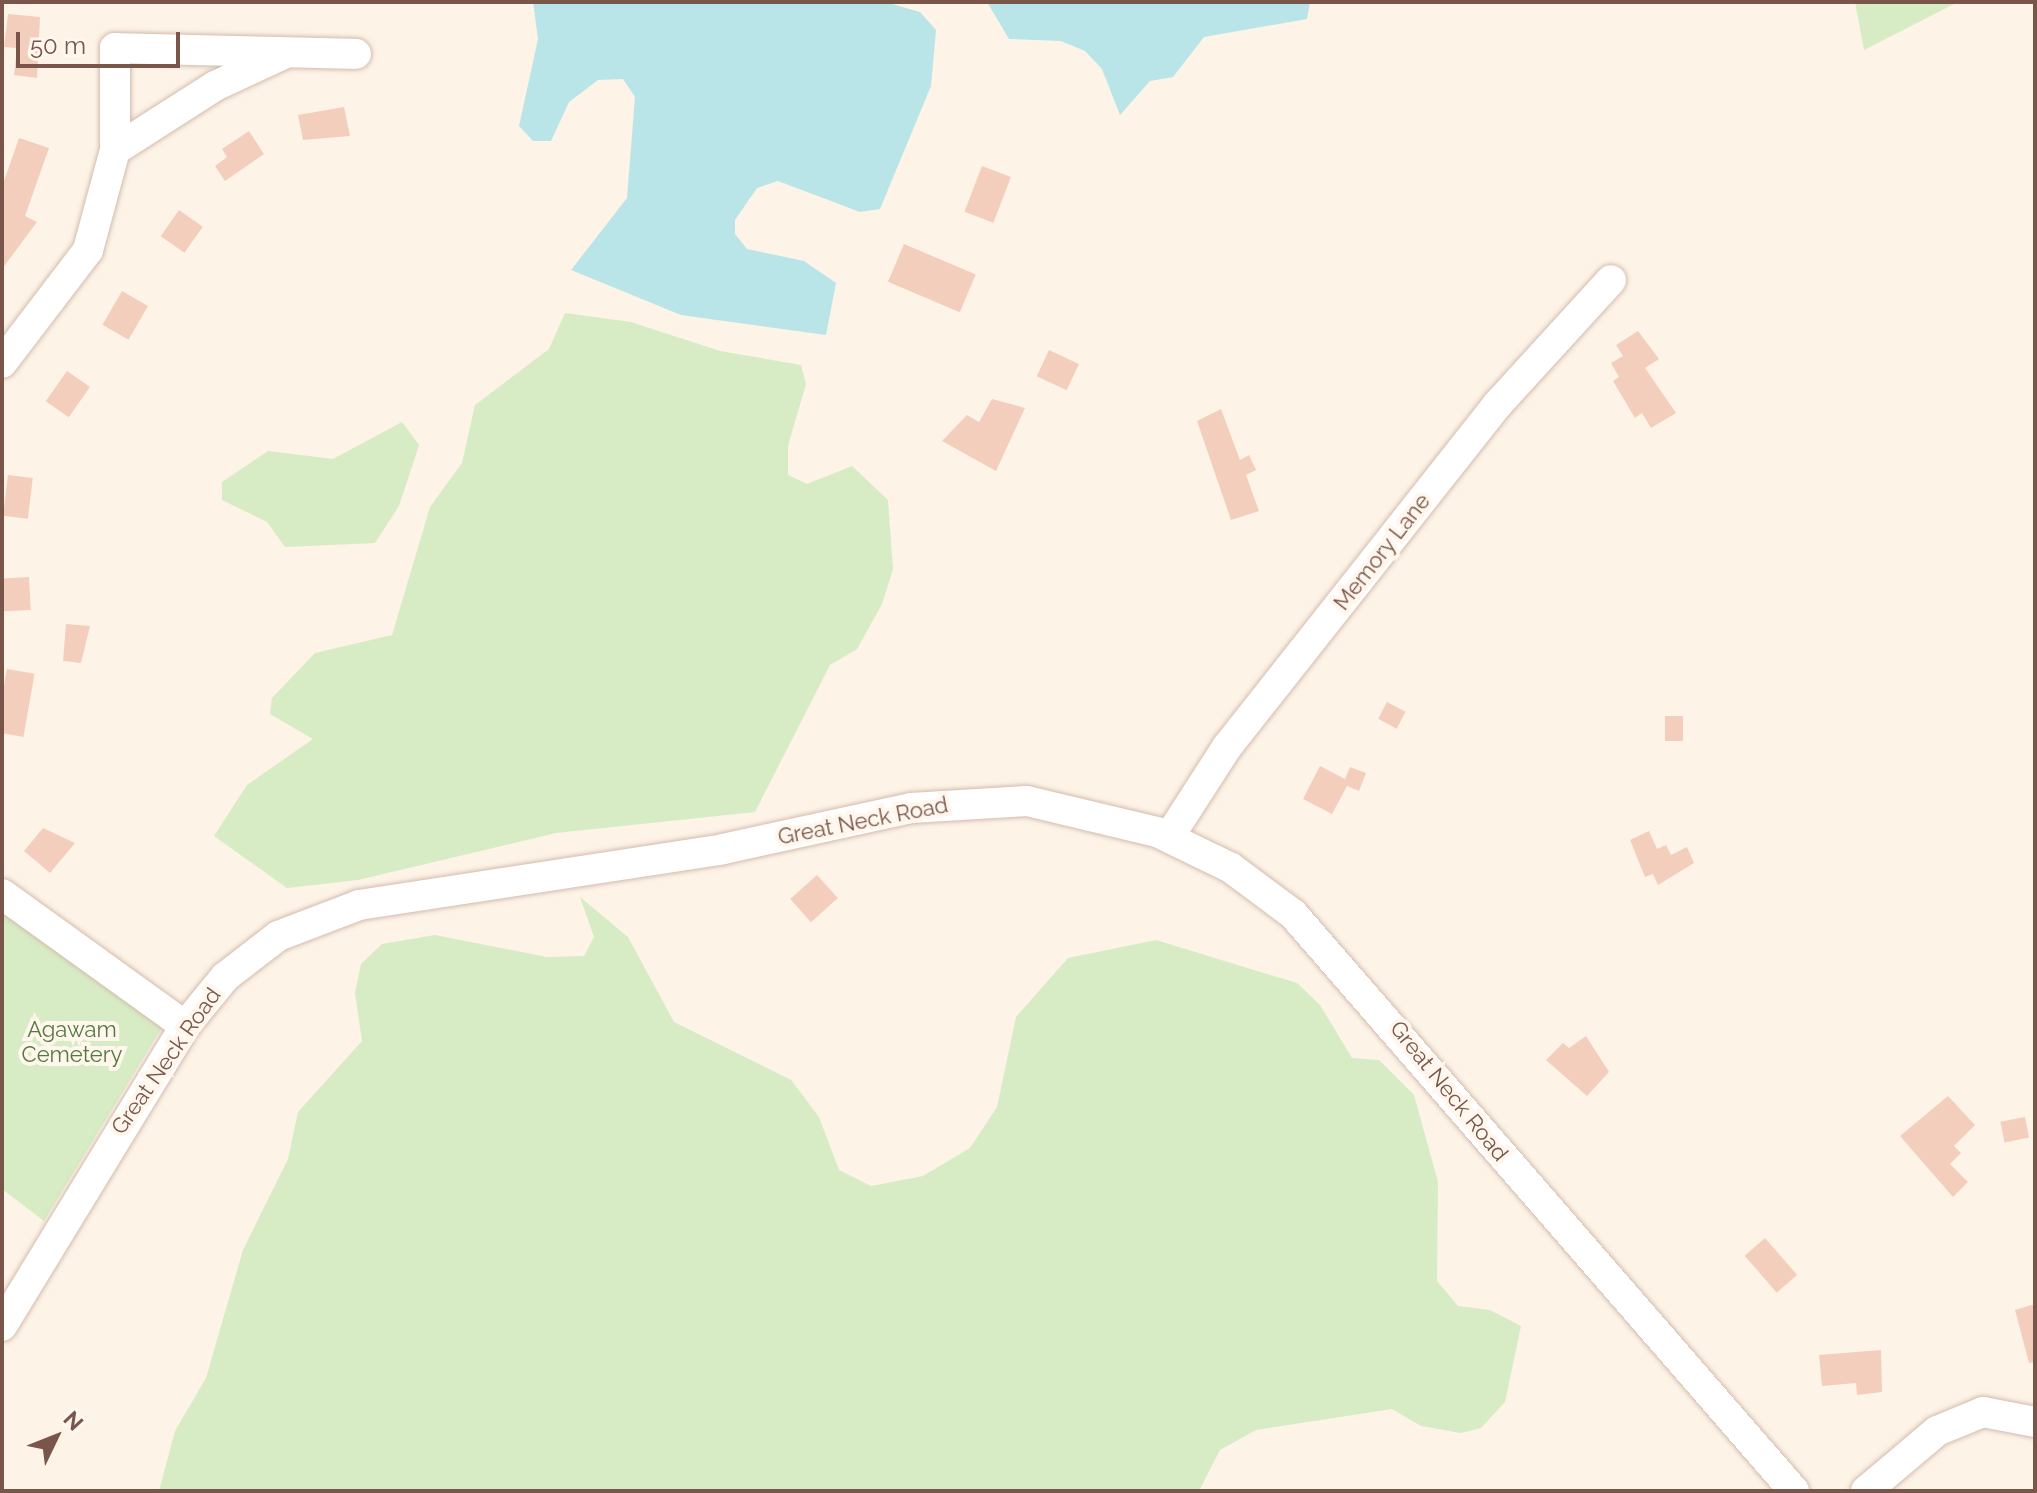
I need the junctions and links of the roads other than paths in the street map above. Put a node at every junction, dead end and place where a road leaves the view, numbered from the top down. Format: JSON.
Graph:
{"nodes":[{"id":1,"x":294,"y":51,"type":"junction"},
{"id":2,"x":356,"y":54,"type":"dead end"},
{"id":3,"x":115,"y":150,"type":"junction"},
{"id":4,"x":1611,"y":280,"type":"dead end"},
{"id":5,"x":2,"y":363,"type":"edge"},
{"id":6,"x":1169,"y":837,"type":"junction"},
{"id":7,"x":2,"y":894,"type":"edge"},
{"id":8,"x":185,"y":1026,"type":"junction"},
{"id":9,"x":2,"y":1326,"type":"edge"},
{"id":10,"x":2035,"y":1422,"type":"edge"},
{"id":11,"x":1794,"y":1491,"type":"edge"},
{"id":12,"x":1866,"y":1491,"type":"edge"}],
"edges":[{"from":1,"to":2,"type":"street"},
{"from":1,"to":3,"type":"street"},
{"from":1,"to":3,"type":"street"},
{"from":3,"to":5,"type":"street"},
{"from":4,"to":6,"type":"street","name":"Memory Lane"},
{"from":6,"to":8,"type":"street","name":"Great Neck Road"},
{"from":6,"to":11,"type":"street","name":"Great Neck Road"},
{"from":7,"to":8,"type":"street"},
{"from":8,"to":9,"type":"street","name":"Great Neck Road"},
{"from":10,"to":12,"type":"street"}]}
